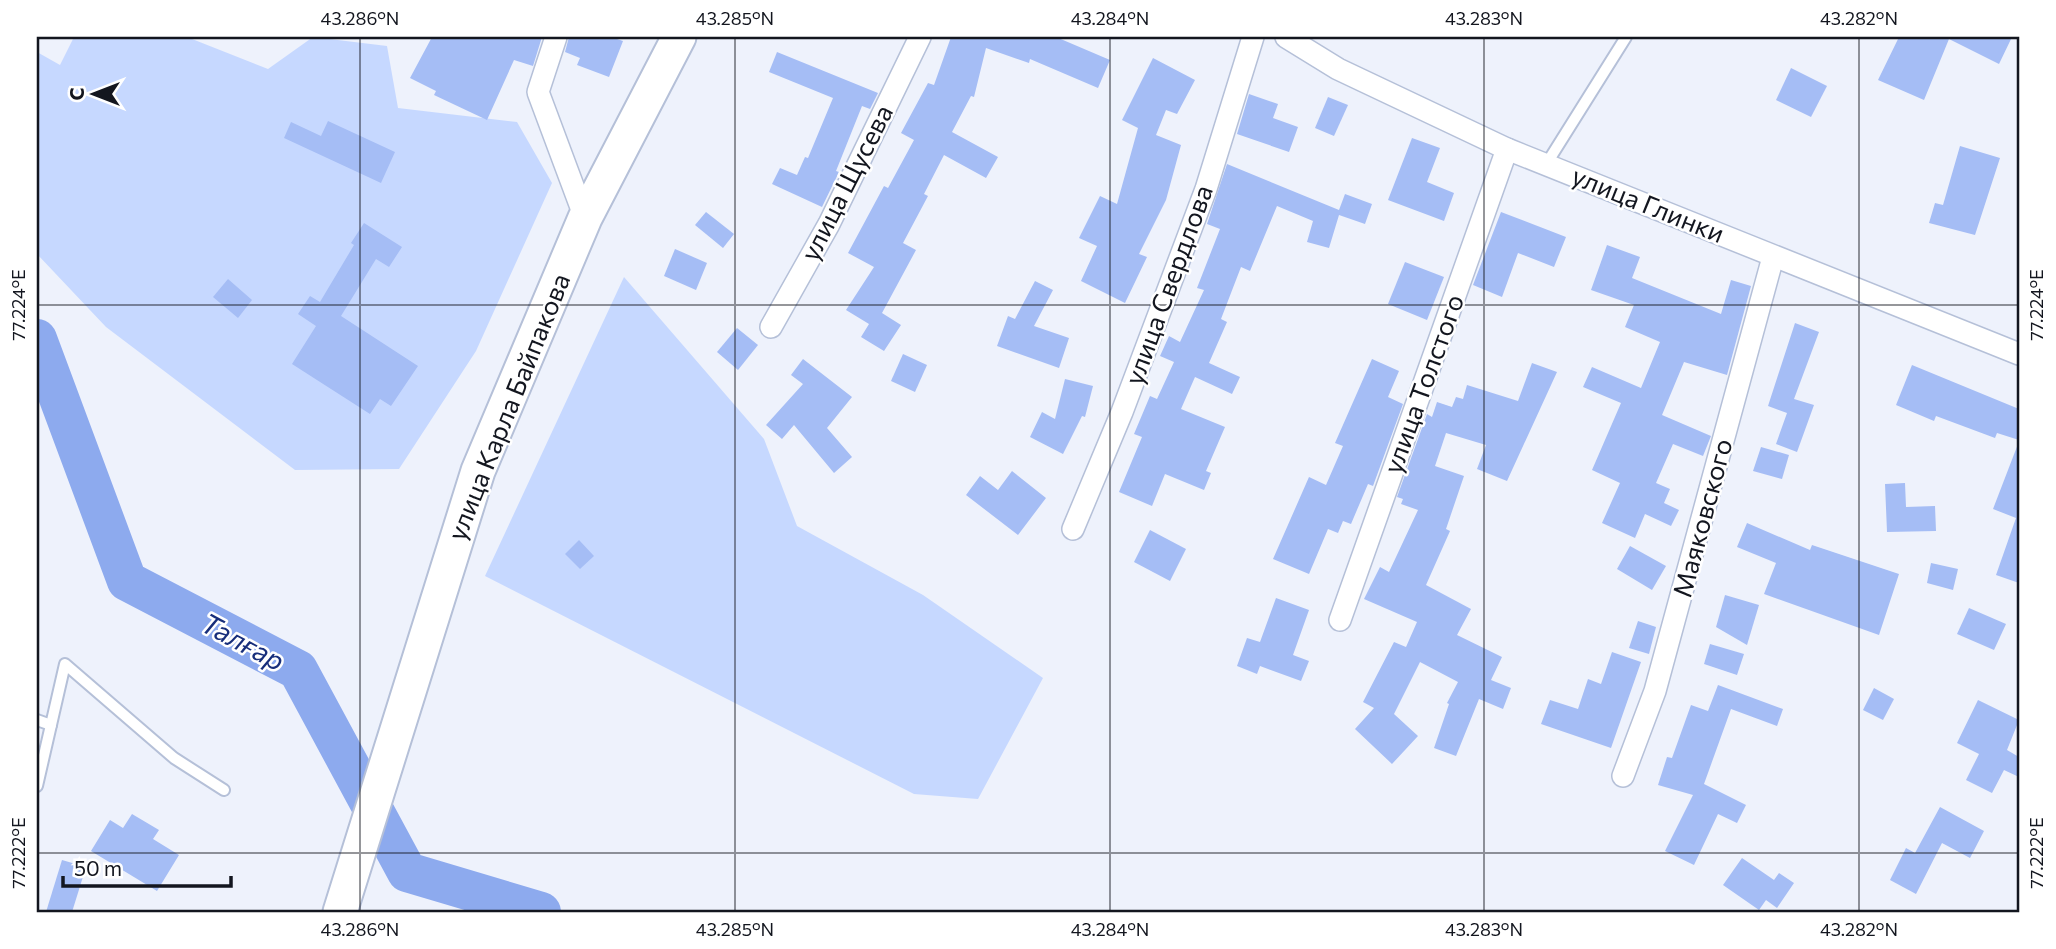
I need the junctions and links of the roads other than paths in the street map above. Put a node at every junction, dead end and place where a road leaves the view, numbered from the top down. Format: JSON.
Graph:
{"nodes":[{"id":1,"x":556,"y":37,"type":"edge"},
{"id":2,"x":679,"y":37,"type":"edge"},
{"id":3,"x":920,"y":37,"type":"edge"},
{"id":4,"x":1253,"y":37,"type":"edge"},
{"id":5,"x":1626,"y":37,"type":"edge"},
{"id":6,"x":1298,"y":40,"type":"edge"},
{"id":7,"x":1507,"y":149,"type":"junction"},
{"id":8,"x":1547,"y":163,"type":"junction"},
{"id":9,"x":585,"y":218,"type":"junction"},
{"id":10,"x":1773,"y":257,"type":"junction"},
{"id":11,"x":771,"y":327,"type":"dead end"},
{"id":12,"x":2019,"y":355,"type":"edge"},
{"id":13,"x":1073,"y":529,"type":"dead end"},
{"id":14,"x":1340,"y":620,"type":"dead end"},
{"id":15,"x":37,"y":720,"type":"edge"},
{"id":16,"x":51,"y":725,"type":"junction"},
{"id":17,"x":1623,"y":776,"type":"dead end"},
{"id":18,"x":37,"y":786,"type":"edge"},
{"id":19,"x":223,"y":790,"type":"dead end"},
{"id":20,"x":340,"y":912,"type":"edge"}],
"edges":[{"from":1,"to":9,"type":"street"},
{"from":2,"to":9,"type":"main road","name":"улица Карла Байпакова"},
{"from":3,"to":11,"type":"street","name":"улица Щусева"},
{"from":4,"to":13,"type":"street","name":"улица Свердлова"},
{"from":5,"to":8,"type":"lane"},
{"from":6,"to":7,"type":"street","name":"улица Глинки"},
{"from":7,"to":8,"type":"street","name":"улица Глинки"},
{"from":7,"to":14,"type":"street","name":"улица Толстого"},
{"from":8,"to":10,"type":"street","name":"улица Глинки"},
{"from":9,"to":20,"type":"main road","name":"улица Карла Байпакова"},
{"from":10,"to":12,"type":"street","name":"улица Глинки"},
{"from":10,"to":17,"type":"street","name":"Маяковского"},
{"from":15,"to":16,"type":"lane"},
{"from":16,"to":18,"type":"lane"},
{"from":16,"to":19,"type":"lane"}]}
